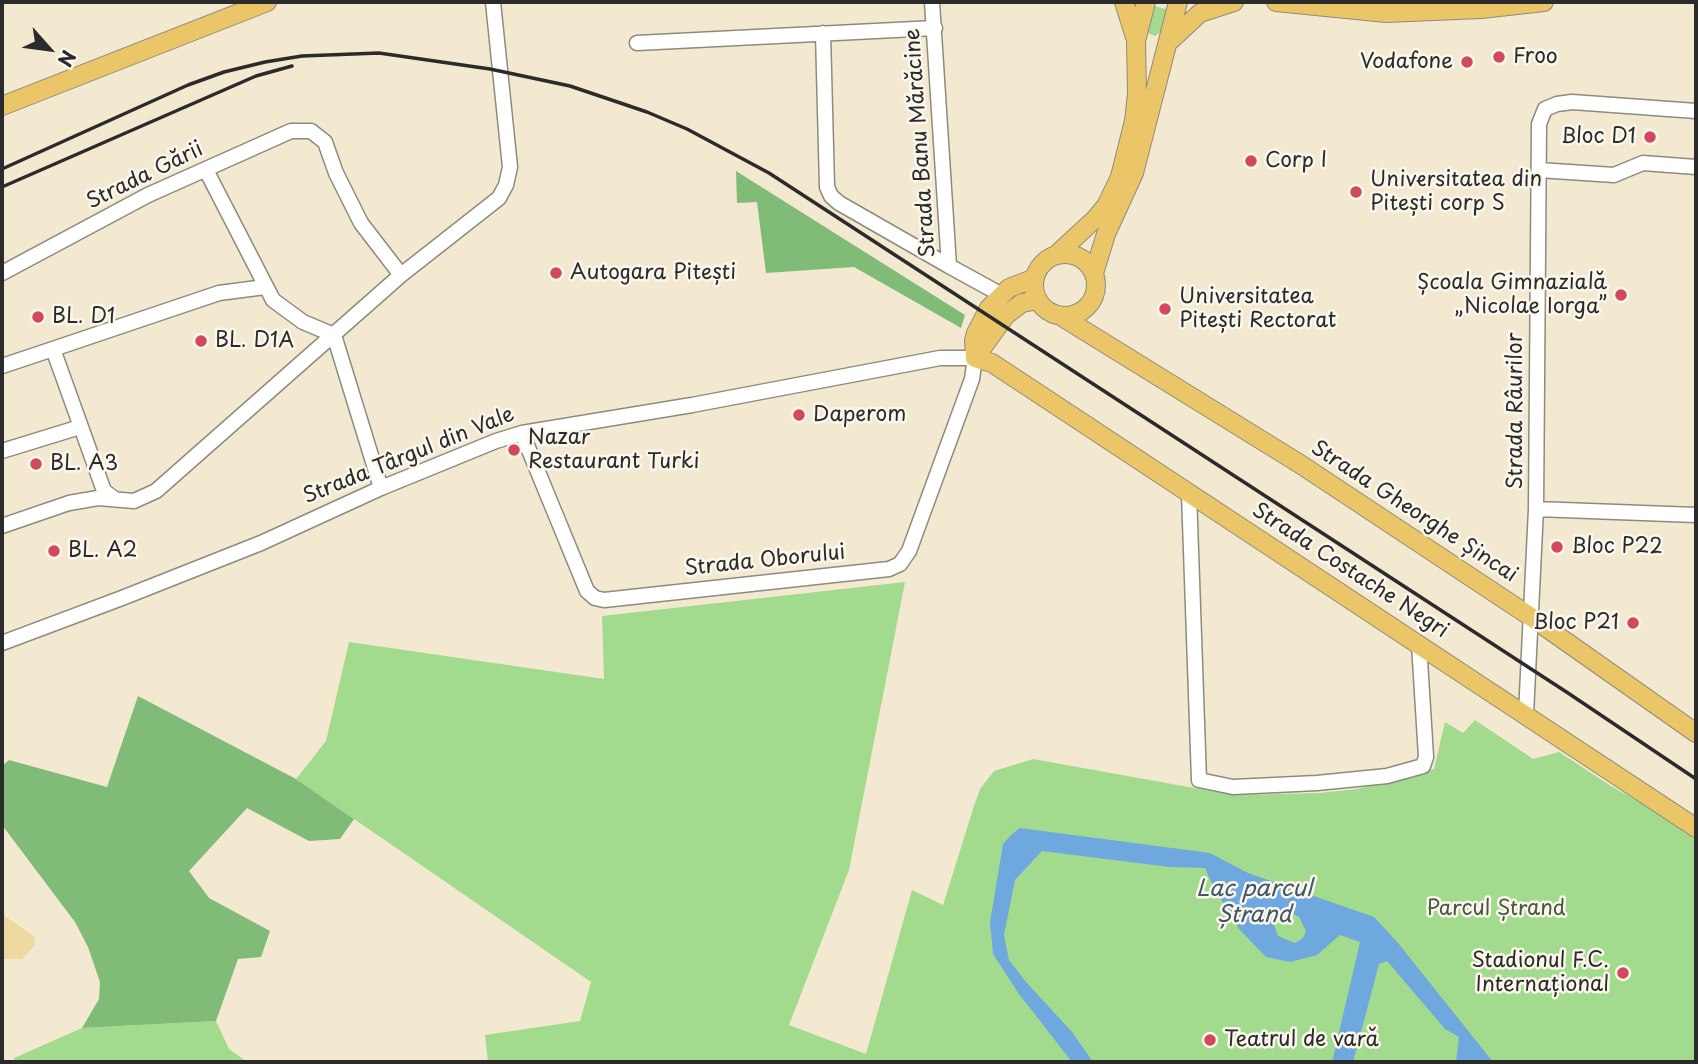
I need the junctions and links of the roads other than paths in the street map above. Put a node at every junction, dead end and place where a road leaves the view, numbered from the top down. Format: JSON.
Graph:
{"nodes":[{"id":1,"x":267,"y":2,"type":"edge"},
{"id":2,"x":493,"y":2,"type":"edge"},
{"id":3,"x":932,"y":2,"type":"edge"},
{"id":4,"x":1124,"y":2,"type":"edge"},
{"id":5,"x":1146,"y":2,"type":"edge"},
{"id":6,"x":1178,"y":2,"type":"edge"},
{"id":7,"x":1234,"y":2,"type":"edge"},
{"id":8,"x":1276,"y":2,"type":"edge"},
{"id":9,"x":1378,"y":2,"type":"edge"},
{"id":10,"x":1544,"y":2,"type":"edge"},
{"id":11,"x":1361,"y":12,"type":"junction"},
{"id":12,"x":935,"y":28,"type":"junction"},
{"id":13,"x":823,"y":33,"type":"junction"},
{"id":14,"x":1136,"y":41,"type":"junction"},
{"id":15,"x":637,"y":43,"type":"dead end"},
{"id":16,"x":1168,"y":43,"type":"junction"},
{"id":17,"x":2,"y":106,"type":"edge"},
{"id":18,"x":1696,"y":111,"type":"edge"},
{"id":19,"x":1696,"y":167,"type":"edge"},
{"id":20,"x":206,"y":170,"type":"junction"},
{"id":21,"x":1539,"y":170,"type":"junction"},
{"id":22,"x":1056,"y":255,"type":"junction"},
{"id":23,"x":949,"y":266,"type":"junction"},
{"id":24,"x":2,"y":273,"type":"edge"},
{"id":25,"x":1094,"y":273,"type":"junction"},
{"id":26,"x":401,"y":275,"type":"junction"},
{"id":27,"x":1035,"y":278,"type":"junction"},
{"id":28,"x":265,"y":287,"type":"junction"},
{"id":29,"x":1000,"y":294,"type":"junction"},
{"id":30,"x":1038,"y":300,"type":"junction"},
{"id":31,"x":1087,"y":307,"type":"junction"},
{"id":32,"x":1059,"y":315,"type":"junction"},
{"id":33,"x":334,"y":335,"type":"junction"},
{"id":34,"x":1099,"y":340,"type":"junction"},
{"id":35,"x":53,"y":349,"type":"junction"},
{"id":36,"x":975,"y":358,"type":"junction"},
{"id":37,"x":2,"y":366,"type":"edge"},
{"id":38,"x":80,"y":427,"type":"junction"},
{"id":39,"x":522,"y":433,"type":"junction"},
{"id":40,"x":2,"y":451,"type":"edge"},
{"id":41,"x":381,"y":488,"type":"junction"},
{"id":42,"x":1189,"y":493,"type":"junction"},
{"id":43,"x":116,"y":500,"type":"junction"},
{"id":44,"x":1536,"y":509,"type":"junction"},
{"id":45,"x":1696,"y":515,"type":"edge"},
{"id":46,"x":2,"y":526,"type":"edge"},
{"id":47,"x":1531,"y":617,"type":"junction"},
{"id":48,"x":2,"y":643,"type":"edge"},
{"id":49,"x":1419,"y":644,"type":"junction"},
{"id":50,"x":1526,"y":714,"type":"junction"},
{"id":51,"x":1696,"y":733,"type":"edge"},
{"id":52,"x":1696,"y":828,"type":"edge"}],
"edges":[{"from":1,"to":17,"type":"main road"},
{"from":2,"to":26,"type":"street"},
{"from":3,"to":12,"type":"street","name":"Strada Banu Mărăcine"},
{"from":4,"to":14,"type":"main road"},
{"from":5,"to":14,"type":"main road"},
{"from":6,"to":16,"type":"main road"},
{"from":7,"to":16,"type":"main road"},
{"from":8,"to":11,"type":"main road"},
{"from":9,"to":11,"type":"street"},
{"from":10,"to":11,"type":"main road"},
{"from":12,"to":13,"type":"street"},
{"from":12,"to":23,"type":"street","name":"Strada Banu Mărăcine"},
{"from":13,"to":15,"type":"street"},
{"from":13,"to":23,"type":"street"},
{"from":14,"to":22,"type":"main road"},
{"from":16,"to":25,"type":"main road"},
{"from":18,"to":21,"type":"street","name":"Strada Râurilor"},
{"from":19,"to":21,"type":"street"},
{"from":20,"to":24,"type":"street","name":"Strada Gării"},
{"from":20,"to":26,"type":"street","name":"Strada Gării"},
{"from":20,"to":28,"type":"street"},
{"from":21,"to":44,"type":"street","name":"Strada Râurilor"},
{"from":22,"to":25,"type":"main road"},
{"from":22,"to":27,"type":"main road"},
{"from":23,"to":29,"type":"street","name":"Strada Banu Mărăcine"},
{"from":25,"to":31,"type":"main road"},
{"from":26,"to":33,"type":"street"},
{"from":27,"to":29,"type":"main road"},
{"from":27,"to":30,"type":"main road"},
{"from":28,"to":33,"type":"street"},
{"from":28,"to":35,"type":"street"},
{"from":29,"to":36,"type":"main road"},
{"from":30,"to":32,"type":"main road"},
{"from":30,"to":36,"type":"main road"},
{"from":31,"to":32,"type":"main road"},
{"from":31,"to":34,"type":"main road"},
{"from":32,"to":34,"type":"main road","name":"Strada Gheorghe Șincai"},
{"from":33,"to":41,"type":"street"},
{"from":33,"to":43,"type":"street"},
{"from":34,"to":47,"type":"main road","name":"Strada Gheorghe Șincai"},
{"from":35,"to":37,"type":"street"},
{"from":35,"to":38,"type":"street"},
{"from":36,"to":39,"type":"street","name":"Strada Târgul din Vale"},
{"from":36,"to":39,"type":"street","name":"Strada Oborului"},
{"from":36,"to":42,"type":"main road","name":"Strada Costache Negri"},
{"from":38,"to":40,"type":"street"},
{"from":38,"to":43,"type":"street"},
{"from":39,"to":41,"type":"street","name":"Strada Târgul din Vale"},
{"from":41,"to":48,"type":"street","name":"Strada Târgul din Vale"},
{"from":42,"to":49,"type":"main road","name":"Strada Costache Negri"},
{"from":42,"to":49,"type":"street"},
{"from":43,"to":46,"type":"street"},
{"from":44,"to":45,"type":"street"},
{"from":44,"to":47,"type":"street","name":"Strada Râurilor"},
{"from":47,"to":50,"type":"street","name":"Strada Râurilor"},
{"from":47,"to":51,"type":"main road","name":"Strada Gheorghe Șincai"},
{"from":49,"to":50,"type":"main road","name":"Strada Costache Negri"},
{"from":50,"to":52,"type":"main road","name":"Strada Costache Negri"}]}
